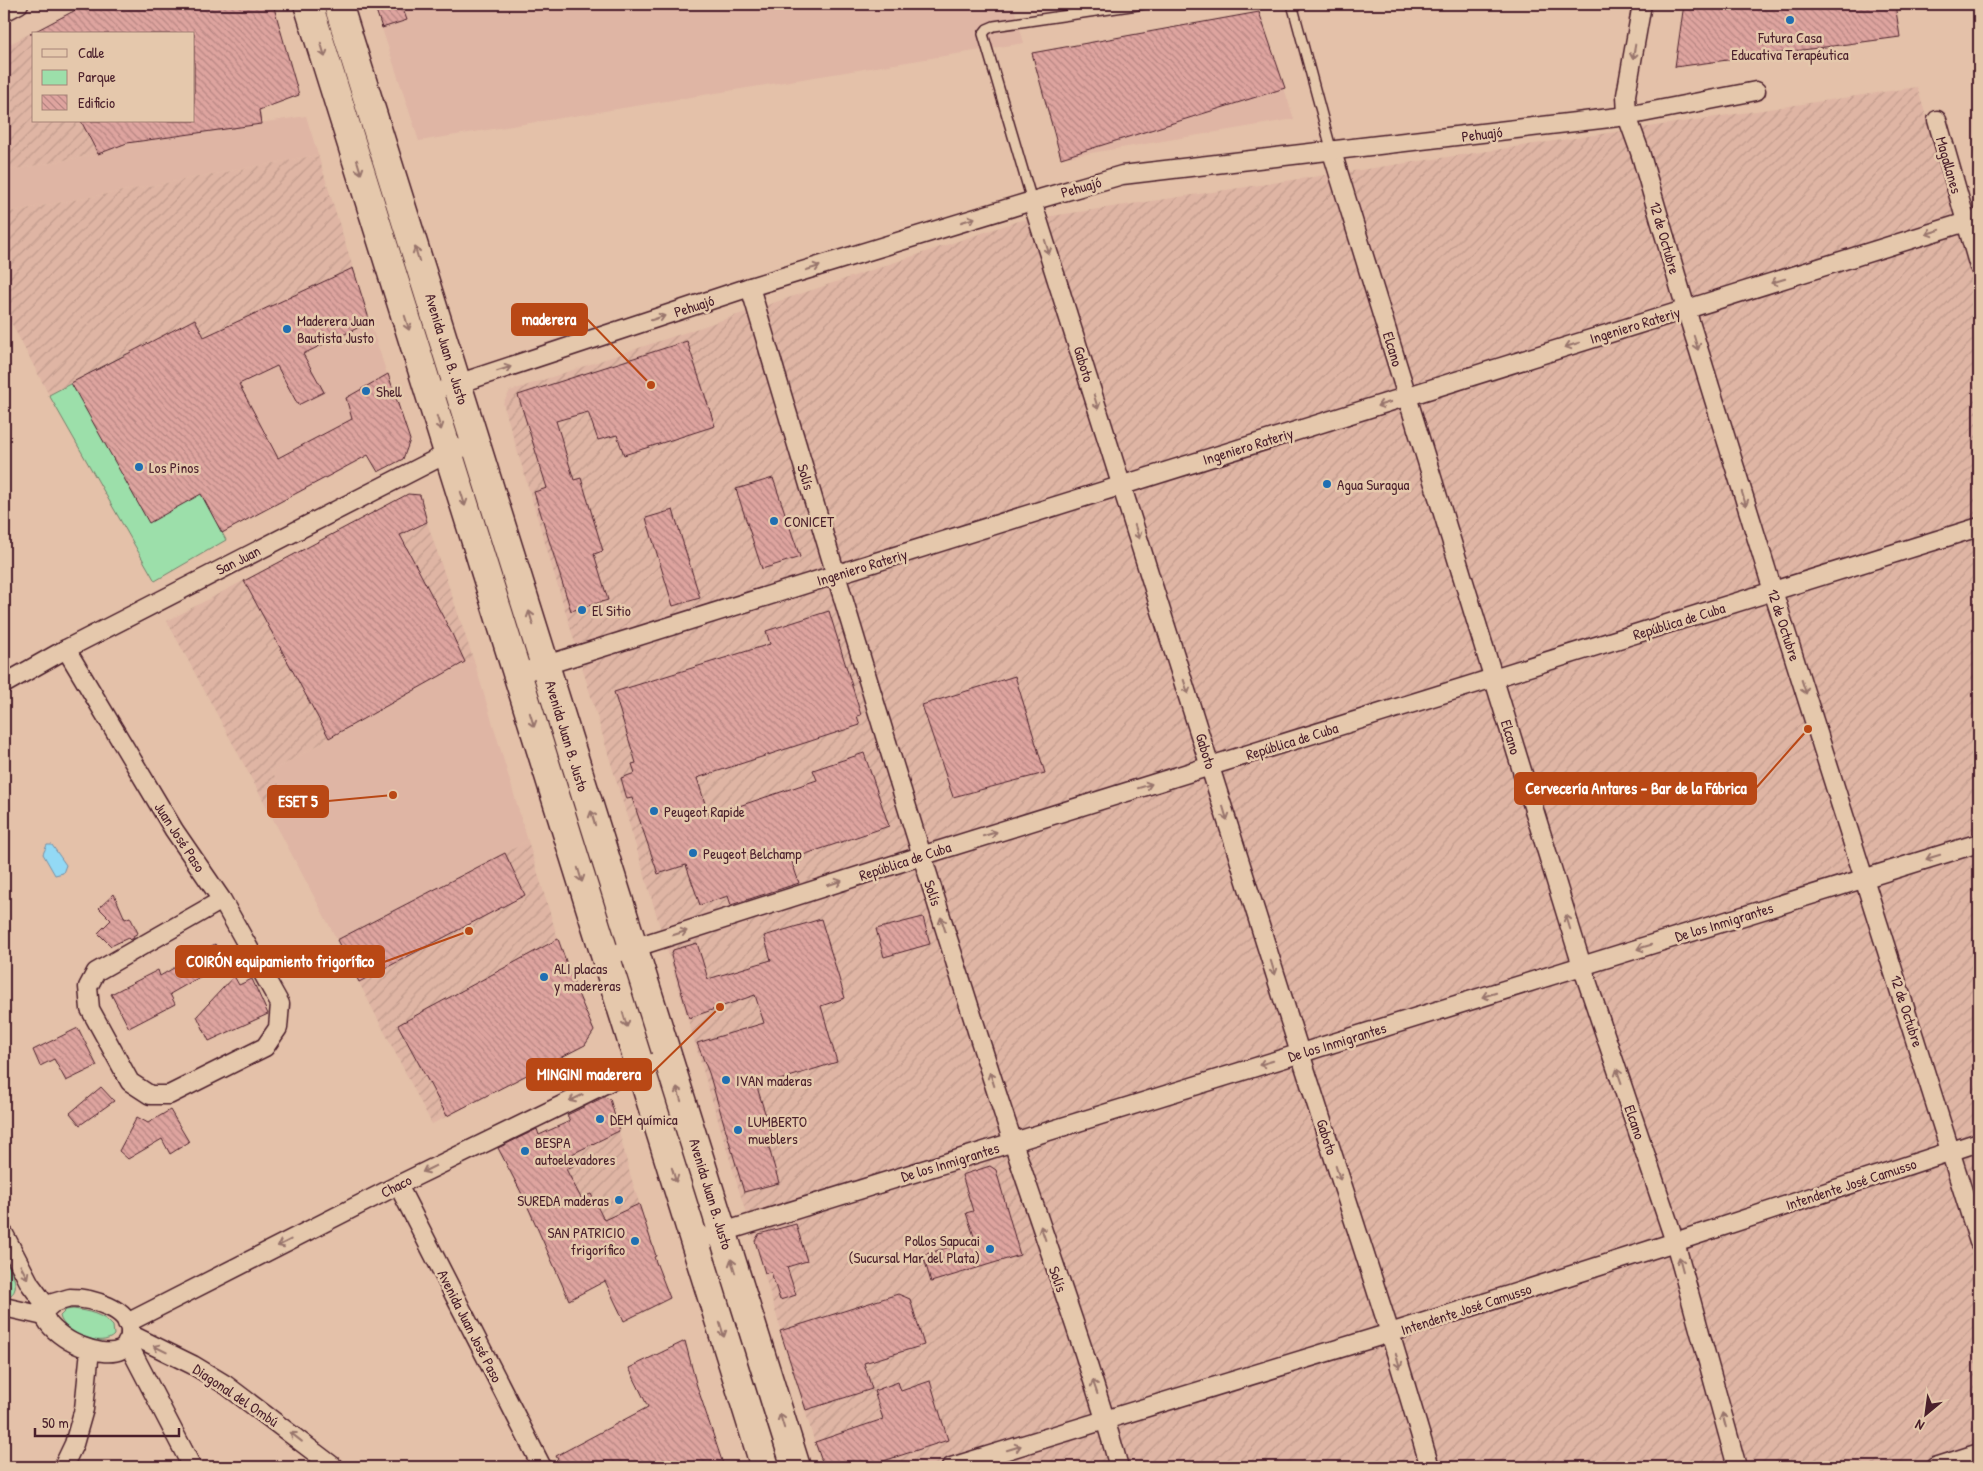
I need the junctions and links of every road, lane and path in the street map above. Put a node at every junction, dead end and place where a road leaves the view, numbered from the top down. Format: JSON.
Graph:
{"nodes":[{"id":1,"x":19,"y":4,"type":"edge"},
{"id":2,"x":308,"y":4,"type":"edge"},
{"id":3,"x":338,"y":4,"type":"edge"},
{"id":4,"x":1144,"y":4,"type":"edge"},
{"id":5,"x":1292,"y":4,"type":"edge"},
{"id":6,"x":1642,"y":4,"type":"edge"},
{"id":7,"x":4,"y":12,"type":"edge"},
{"id":8,"x":1756,"y":92,"type":"dead end"},
{"id":9,"x":1628,"y":116,"type":"junction"},
{"id":10,"x":1936,"y":120,"type":"dead end"},
{"id":11,"x":1332,"y":152,"type":"junction"},
{"id":12,"x":1032,"y":201,"type":"junction"},
{"id":13,"x":1972,"y":220,"type":"edge"},
{"id":14,"x":1979,"y":267,"type":"edge"},
{"id":15,"x":750,"y":287,"type":"junction"},
{"id":16,"x":1686,"y":309,"type":"junction"},
{"id":17,"x":458,"y":384,"type":"junction"},
{"id":18,"x":430,"y":393,"type":"junction"},
{"id":19,"x":1407,"y":397,"type":"junction"},
{"id":20,"x":476,"y":444,"type":"junction"},
{"id":21,"x":448,"y":453,"type":"junction"},
{"id":22,"x":1122,"y":486,"type":"junction"},
{"id":23,"x":1979,"y":527,"type":"edge"},
{"id":24,"x":835,"y":575,"type":"junction"},
{"id":25,"x":1773,"y":592,"type":"junction"},
{"id":26,"x":66,"y":649,"type":"junction"},
{"id":27,"x":545,"y":665,"type":"junction"},
{"id":28,"x":517,"y":674,"type":"junction"},
{"id":29,"x":1493,"y":678,"type":"junction"},
{"id":30,"x":5,"y":682,"type":"edge"},
{"id":31,"x":1211,"y":766,"type":"junction"},
{"id":32,"x":1979,"y":842,"type":"edge"},
{"id":33,"x":921,"y":856,"type":"junction"},
{"id":34,"x":1865,"y":878,"type":"junction"},
{"id":35,"x":222,"y":900,"type":"junction"},
{"id":36,"x":634,"y":948,"type":"junction"},
{"id":37,"x":606,"y":957,"type":"junction"},
{"id":38,"x":1582,"y":966,"type":"junction"},
{"id":39,"x":1300,"y":1053,"type":"junction"},
{"id":40,"x":668,"y":1058,"type":"junction"},
{"id":41,"x":640,"y":1067,"type":"junction"},
{"id":42,"x":1012,"y":1142,"type":"junction"},
{"id":43,"x":1979,"y":1142,"type":"edge"},
{"id":44,"x":1952,"y":1150,"type":"junction"},
{"id":45,"x":398,"y":1185,"type":"junction"},
{"id":46,"x":723,"y":1232,"type":"junction"},
{"id":47,"x":4,"y":1234,"type":"edge"},
{"id":48,"x":694,"y":1241,"type":"junction"},
{"id":49,"x":1675,"y":1242,"type":"junction"},
{"id":50,"x":1979,"y":1242,"type":"edge"},
{"id":51,"x":4,"y":1307,"type":"edge"},
{"id":52,"x":46,"y":1311,"type":"junction"},
{"id":53,"x":128,"y":1333,"type":"junction"},
{"id":54,"x":1390,"y":1333,"type":"junction"},
{"id":55,"x":90,"y":1350,"type":"junction"},
{"id":56,"x":1106,"y":1420,"type":"junction"},
{"id":57,"x":1979,"y":1453,"type":"edge"},
{"id":58,"x":63,"y":1467,"type":"edge"},
{"id":59,"x":192,"y":1467,"type":"edge"},
{"id":60,"x":334,"y":1467,"type":"edge"},
{"id":61,"x":542,"y":1467,"type":"edge"},
{"id":62,"x":765,"y":1467,"type":"edge"},
{"id":63,"x":796,"y":1467,"type":"edge"},
{"id":64,"x":951,"y":1467,"type":"edge"},
{"id":65,"x":1119,"y":1467,"type":"edge"},
{"id":66,"x":1430,"y":1467,"type":"edge"},
{"id":67,"x":1737,"y":1467,"type":"edge"},
{"id":68,"x":1935,"y":1467,"type":"edge"}],
"edges":[{"from":1,"to":7,"type":"street"},
{"from":2,"to":18,"type":"main road","name":"Avenida Juan B. Justo","one_way":true},
{"from":17,"to":3,"type":"main road","name":"Avenida Juan B. Justo","one_way":true},
{"from":4,"to":12,"type":"lane","name":"Gaboto"},
{"from":5,"to":11,"type":"lane","name":"Elcano"},
{"from":6,"to":9,"type":"street","name":"12 de Octubre","one_way":true},
{"from":8,"to":9,"type":"street","name":"Pehuajó"},
{"from":9,"to":11,"type":"street","name":"Pehuajó"},
{"from":9,"to":16,"type":"street","name":"12 de Octubre"},
{"from":10,"to":13,"type":"street","name":"Magallanes"},
{"from":11,"to":12,"type":"street","name":"Pehuajó"},
{"from":11,"to":19,"type":"street","name":"Elcano"},
{"from":15,"to":12,"type":"street","name":"Pehuajó","one_way":true},
{"from":12,"to":22,"type":"street","name":"Gaboto","one_way":true},
{"from":13,"to":14,"type":"street","name":"Magallanes"},
{"from":13,"to":16,"type":"street","name":"Ingeniero Rateriy","one_way":true},
{"from":17,"to":15,"type":"street","name":"Pehuajó","one_way":true},
{"from":15,"to":24,"type":"street","name":"Solís"},
{"from":16,"to":19,"type":"street","name":"Ingeniero Rateriy","one_way":true},
{"from":16,"to":25,"type":"street","name":"12 de Octubre","one_way":true},
{"from":17,"to":18,"type":"street","name":"Pehuajó"},
{"from":17,"to":20,"type":"main road","name":"Avenida Juan B. Justo"},
{"from":18,"to":21,"type":"main road","name":"Avenida Juan B. Justo","one_way":true},
{"from":19,"to":22,"type":"street","name":"Ingeniero Rateriy","one_way":true},
{"from":19,"to":29,"type":"street","name":"Elcano"},
{"from":20,"to":21,"type":"street","name":"San Juan"},
{"from":27,"to":20,"type":"main road","name":"Avenida Juan B. Justo","one_way":true},
{"from":21,"to":26,"type":"street","name":"San Juan"},
{"from":21,"to":28,"type":"main road","name":"Avenida Juan B. Justo","one_way":true},
{"from":22,"to":24,"type":"street","name":"Ingeniero Rateriy"},
{"from":22,"to":31,"type":"street","name":"Gaboto","one_way":true},
{"from":23,"to":25,"type":"street","name":"República de Cuba"},
{"from":24,"to":27,"type":"street","name":"Ingeniero Rateriy"},
{"from":24,"to":33,"type":"street","name":"Solís"},
{"from":25,"to":29,"type":"street","name":"República de Cuba"},
{"from":25,"to":34,"type":"street","name":"12 de Octubre","one_way":true},
{"from":26,"to":30,"type":"street","name":"San Juan"},
{"from":26,"to":35,"type":"street","name":"Juan José Paso"},
{"from":27,"to":28,"type":"street","name":"Ingeniero Rateriy"},
{"from":36,"to":27,"type":"main road","name":"Avenida Juan B. Justo","one_way":true},
{"from":28,"to":37,"type":"main road","name":"Avenida Juan B. Justo","one_way":true},
{"from":29,"to":31,"type":"street","name":"República de Cuba"},
{"from":38,"to":29,"type":"street","name":"Elcano","one_way":true},
{"from":33,"to":31,"type":"street","name":"República de Cuba","one_way":true},
{"from":31,"to":39,"type":"street","name":"Gaboto","one_way":true},
{"from":32,"to":34,"type":"street","name":"De los Inmigrantes","one_way":true},
{"from":36,"to":33,"type":"street","name":"República de Cuba","one_way":true},
{"from":42,"to":33,"type":"street","name":"Solís","one_way":true},
{"from":34,"to":38,"type":"street","name":"De los Inmigrantes","one_way":true},
{"from":34,"to":44,"type":"street","name":"12 de Octubre"},
{"from":35,"to":35,"type":"street","name":"Juan José Paso"},
{"from":36,"to":37,"type":"street","name":"República de Cuba"},
{"from":36,"to":40,"type":"main road","name":"Avenida Juan B. Justo"},
{"from":37,"to":41,"type":"main road","name":"Avenida Juan B. Justo","one_way":true},
{"from":38,"to":39,"type":"street","name":"De los Inmigrantes","one_way":true},
{"from":49,"to":38,"type":"street","name":"Elcano","one_way":true},
{"from":39,"to":42,"type":"street","name":"De los Inmigrantes","one_way":true},
{"from":39,"to":54,"type":"street","name":"Gaboto","one_way":true},
{"from":40,"to":41,"type":"street","name":"Chaco"},
{"from":46,"to":40,"type":"main road","name":"Avenida Juan B. Justo","one_way":true},
{"from":41,"to":45,"type":"street","name":"Chaco","one_way":true},
{"from":41,"to":48,"type":"main road","name":"Avenida Juan B. Justo","one_way":true},
{"from":42,"to":46,"type":"street","name":"De los Inmigrantes"},
{"from":56,"to":42,"type":"street","name":"Solís","one_way":true},
{"from":43,"to":44,"type":"street","name":"Intendente José Camusso"},
{"from":44,"to":49,"type":"street","name":"Intendente José Camusso"},
{"from":44,"to":50,"type":"street","name":"12 de Octubre"},
{"from":45,"to":53,"type":"street","name":"Chaco","one_way":true},
{"from":45,"to":61,"type":"street","name":"Avenida Juan José Paso"},
{"from":46,"to":48,"type":"street","name":"De los Inmigrantes"},
{"from":63,"to":46,"type":"main road","name":"Avenida Juan B. Justo","one_way":true},
{"from":47,"to":52,"type":"street","one_way":true},
{"from":48,"to":62,"type":"main road","name":"Avenida Juan B. Justo","one_way":true},
{"from":49,"to":54,"type":"street","name":"Intendente José Camusso"},
{"from":67,"to":49,"type":"street","name":"Elcano","one_way":true},
{"from":51,"to":52,"type":"street"},
{"from":52,"to":53,"type":"street","name":"Diagonal del Ombú"},
{"from":52,"to":55,"type":"street"},
{"from":53,"to":55,"type":"street"},
{"from":53,"to":59,"type":"street"},
{"from":60,"to":53,"type":"street","name":"Diagonal del Ombú","one_way":true},
{"from":54,"to":56,"type":"street","name":"Intendente José Camusso"},
{"from":54,"to":66,"type":"street","name":"Gaboto","one_way":true},
{"from":55,"to":58,"type":"street"},
{"from":64,"to":56,"type":"street","name":"Intendente José Camusso","one_way":true},
{"from":56,"to":65,"type":"street","name":"Solís"},
{"from":57,"to":68,"type":"street"}]}
